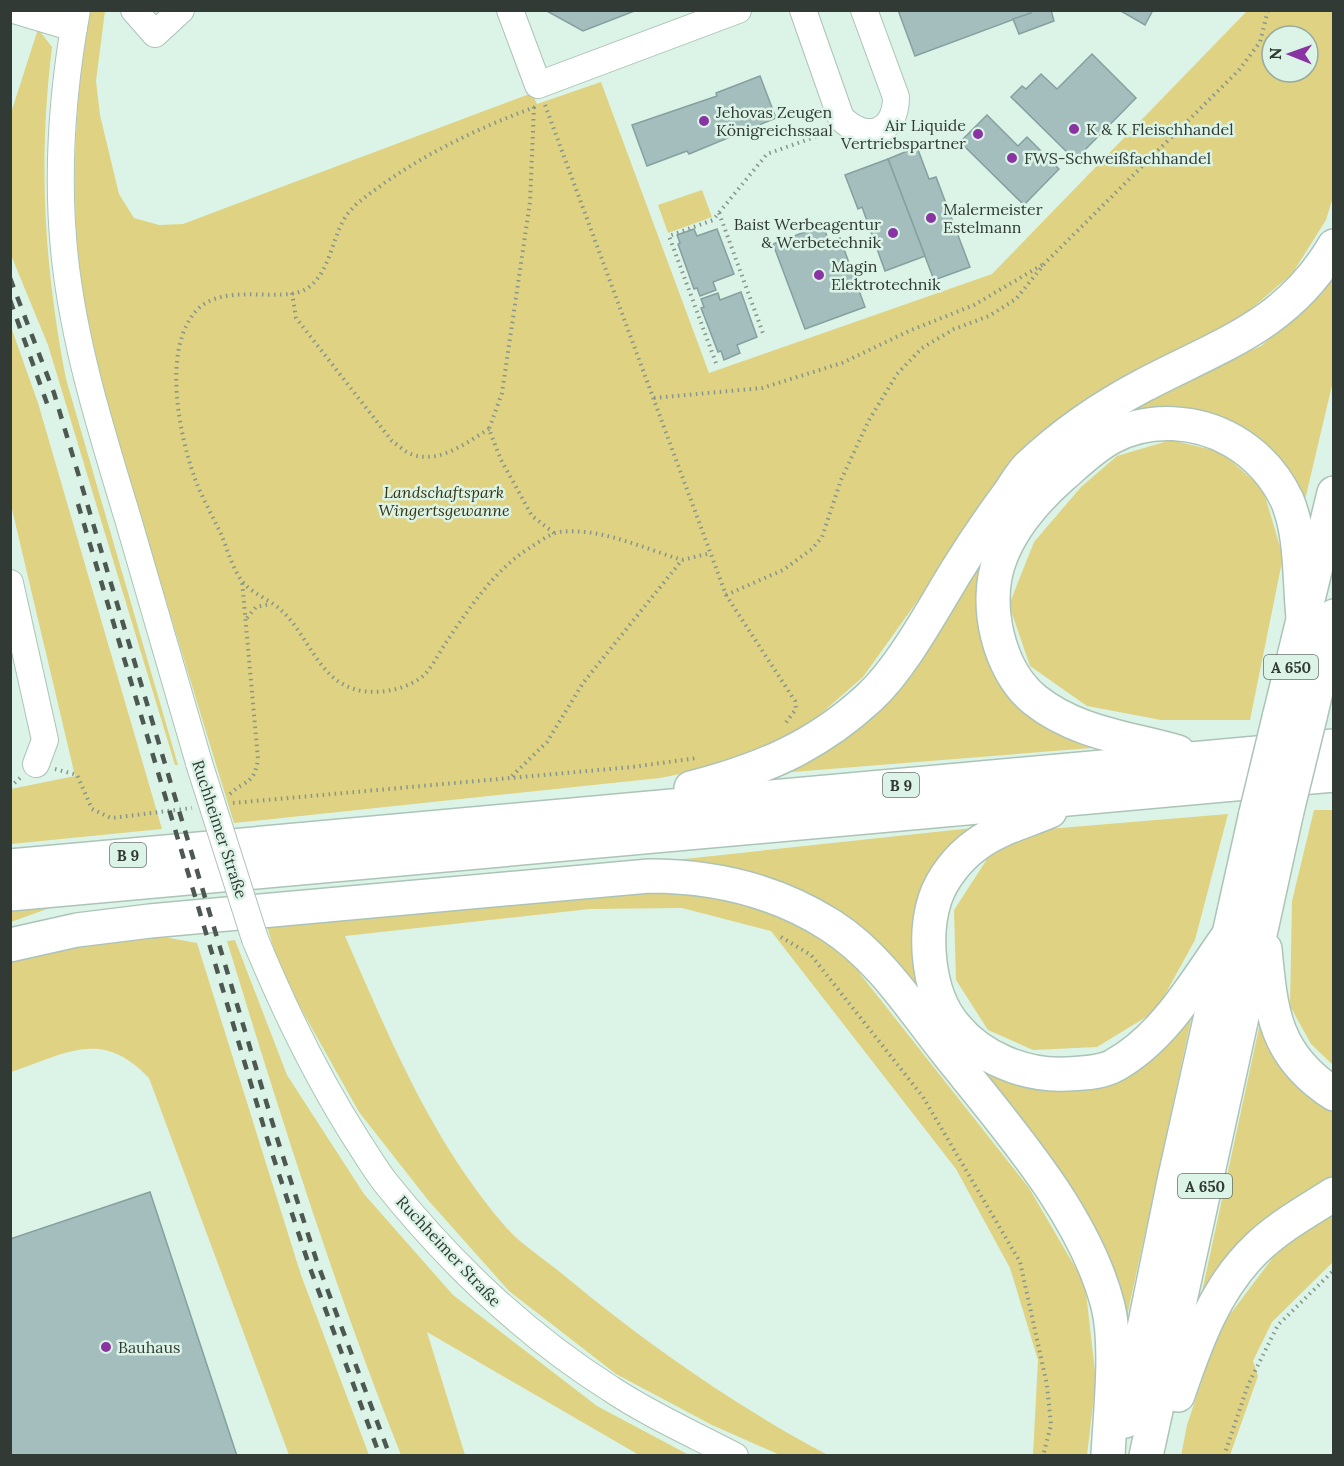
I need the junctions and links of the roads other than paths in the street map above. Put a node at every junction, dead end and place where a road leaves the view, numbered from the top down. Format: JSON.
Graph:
{"nodes":[{"id":1,"x":14,"y":10,"type":"edge"},
{"id":2,"x":134,"y":10,"type":"edge"},
{"id":3,"x":181,"y":10,"type":"edge"},
{"id":4,"x":510,"y":10,"type":"edge"},
{"id":5,"x":738,"y":10,"type":"edge"},
{"id":6,"x":803,"y":10,"type":"edge"},
{"id":7,"x":864,"y":10,"type":"edge"},
{"id":8,"x":75,"y":19,"type":"edge"},
{"id":9,"x":1334,"y":246,"type":"edge"},
{"id":10,"x":1334,"y":493,"type":"edge"},
{"id":11,"x":10,"y":583,"type":"edge"},
{"id":12,"x":1318,"y":616,"type":"edge"},
{"id":13,"x":1334,"y":746,"type":"edge"},
{"id":14,"x":1200,"y":758,"type":"junction"},
{"id":15,"x":36,"y":764,"type":"road end"},
{"id":16,"x":1334,"y":775,"type":"edge"},
{"id":17,"x":1082,"y":797,"type":"junction"},
{"id":18,"x":602,"y":811,"type":"junction"},
{"id":19,"x":1272,"y":812,"type":"junction"},
{"id":20,"x":10,"y":866,"type":"edge"},
{"id":21,"x":173,"y":879,"type":"junction"},
{"id":22,"x":10,"y":894,"type":"edge"},
{"id":23,"x":1263,"y":916,"type":"junction"},
{"id":24,"x":10,"y":929,"type":"edge"},
{"id":25,"x":1228,"y":936,"type":"junction"},
{"id":26,"x":10,"y":945,"type":"edge"},
{"id":27,"x":1334,"y":1094,"type":"edge"},
{"id":28,"x":1334,"y":1194,"type":"edge"},
{"id":29,"x":735,"y":1455,"type":"edge"},
{"id":30,"x":1108,"y":1455,"type":"edge"},
{"id":31,"x":1118,"y":1455,"type":"edge"},
{"id":32,"x":1147,"y":1455,"type":"edge"}],
"edges":[{"from":1,"to":8,"type":"street"},
{"from":2,"to":3,"type":"street"},
{"from":4,"to":5,"type":"street"},
{"from":6,"to":7,"type":"street"},
{"from":8,"to":29,"type":"street","name":"Ruchheimer Straße","bridge":true},
{"from":9,"to":18,"type":"highway"},
{"from":10,"to":12,"type":"highway","number":"A 650"},
{"from":11,"to":15,"type":"street"},
{"from":12,"to":14,"type":"highway"},
{"from":12,"to":19,"type":"highway","number":"A 650","bridge":true},
{"from":13,"to":14,"type":"highway","number":"B 9"},
{"from":14,"to":18,"type":"highway","number":"B 9"},
{"from":16,"to":17,"type":"highway","number":"B 9"},
{"from":17,"to":21,"type":"highway","number":"B 9"},
{"from":17,"to":25,"type":"highway"},
{"from":18,"to":20,"type":"highway","number":"B 9"},
{"from":19,"to":23,"type":"highway","number":"A 650"},
{"from":19,"to":25,"type":"highway","number":"A 650"},
{"from":21,"to":22,"type":"highway","number":"B 9"},
{"from":21,"to":24,"type":"highway","number":"B 9"},
{"from":23,"to":27,"type":"highway"},
{"from":23,"to":32,"type":"highway","number":"A 650"},
{"from":25,"to":31,"type":"highway","number":"A 650"},
{"from":26,"to":30,"type":"highway"},
{"from":28,"to":32,"type":"highway"}]}
